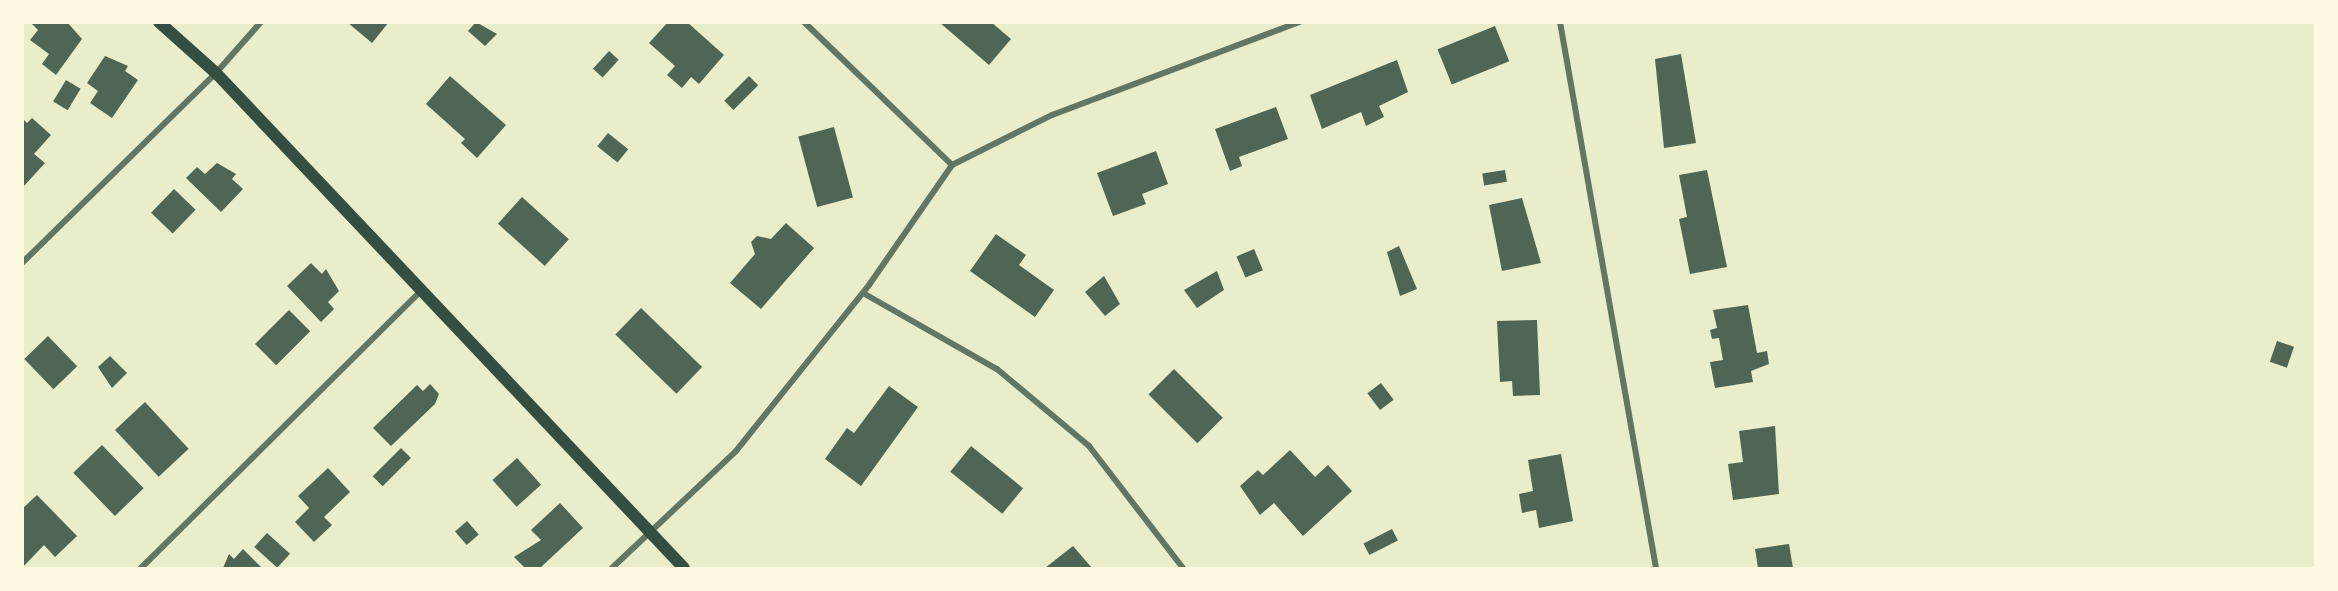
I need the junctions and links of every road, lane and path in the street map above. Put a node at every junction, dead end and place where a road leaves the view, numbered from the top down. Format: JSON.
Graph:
{"nodes":[{"id":1,"x":159,"y":22,"type":"edge"},
{"id":2,"x":261,"y":22,"type":"edge"},
{"id":3,"x":804,"y":22,"type":"edge"},
{"id":4,"x":1300,"y":22,"type":"edge"},
{"id":5,"x":1560,"y":22,"type":"edge"},
{"id":6,"x":216,"y":73,"type":"junction"},
{"id":7,"x":952,"y":165,"type":"junction"},
{"id":8,"x":22,"y":262,"type":"edge"},
{"id":9,"x":419,"y":293,"type":"junction"},
{"id":10,"x":863,"y":293,"type":"junction"},
{"id":11,"x":650,"y":532,"type":"junction"},
{"id":12,"x":141,"y":568,"type":"edge"},
{"id":13,"x":612,"y":568,"type":"edge"},
{"id":14,"x":684,"y":568,"type":"edge"},
{"id":15,"x":1183,"y":568,"type":"edge"},
{"id":16,"x":1656,"y":568,"type":"edge"}],
"edges":[{"from":1,"to":6,"type":"main road"},
{"from":2,"to":6,"type":"street"},
{"from":3,"to":7,"type":"street"},
{"from":4,"to":7,"type":"street"},
{"from":5,"to":16,"type":"street"},
{"from":6,"to":8,"type":"street"},
{"from":6,"to":9,"type":"main road"},
{"from":7,"to":10,"type":"street"},
{"from":9,"to":11,"type":"main road"},
{"from":9,"to":12,"type":"street"},
{"from":10,"to":11,"type":"street"},
{"from":10,"to":15,"type":"street"},
{"from":11,"to":13,"type":"street"},
{"from":11,"to":14,"type":"main road"}]}
